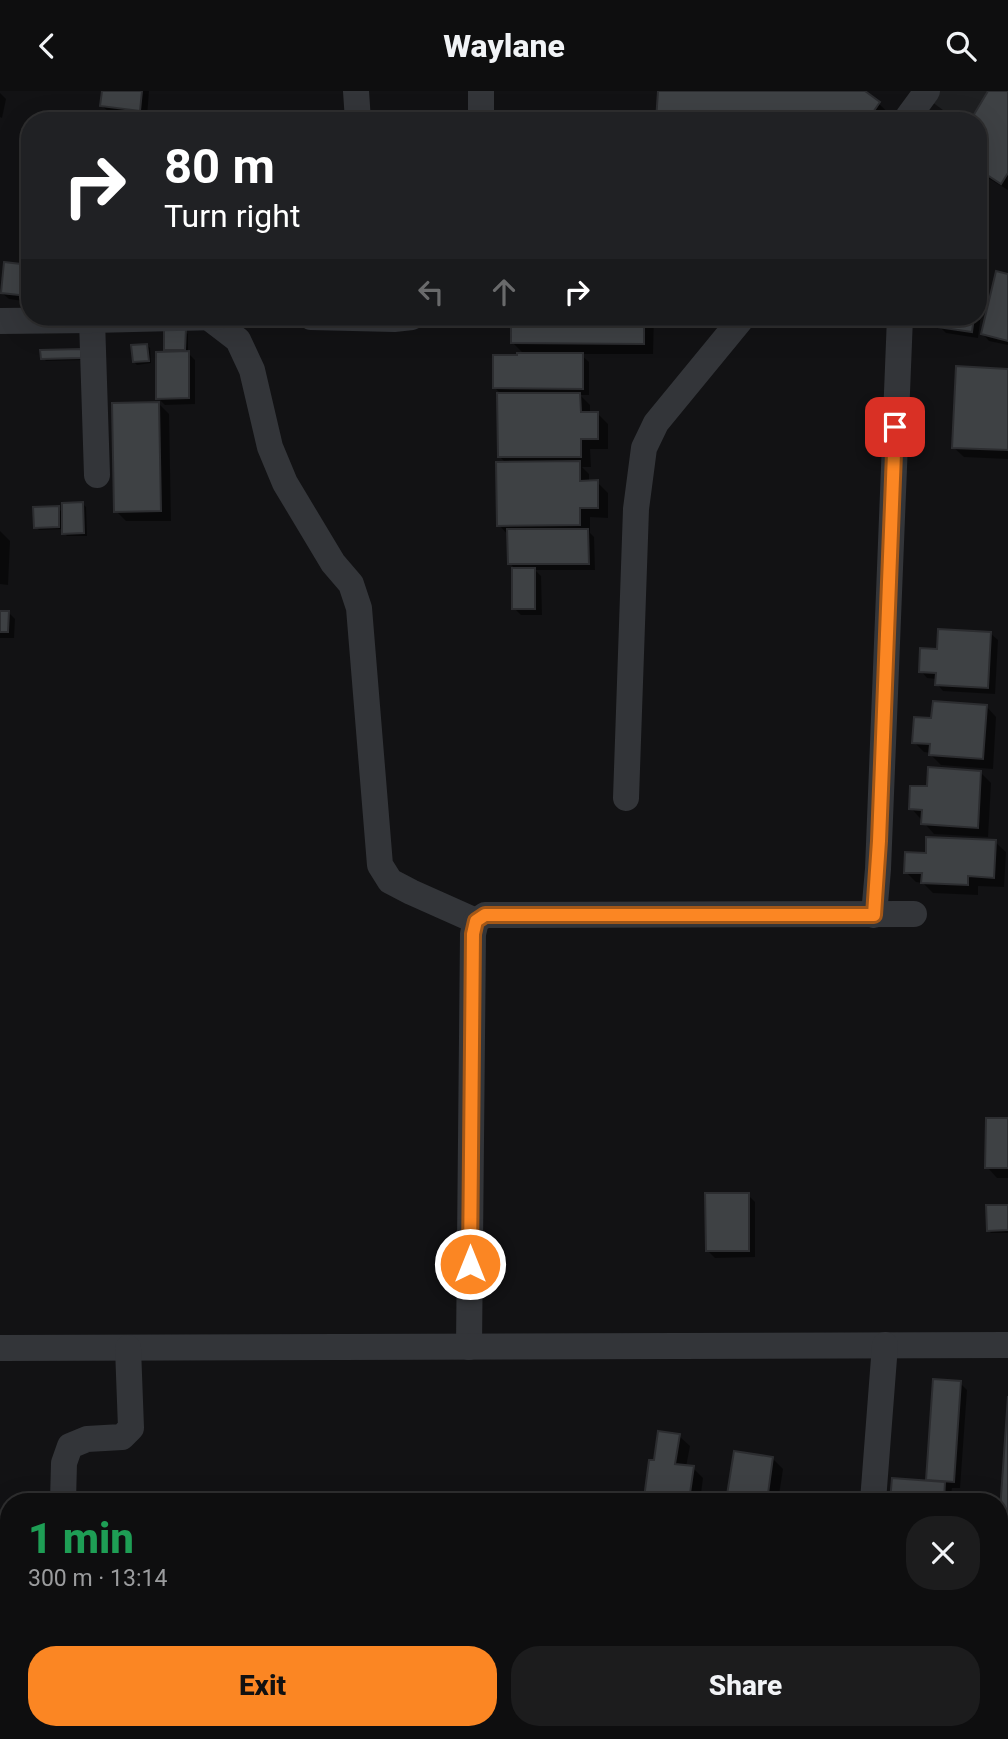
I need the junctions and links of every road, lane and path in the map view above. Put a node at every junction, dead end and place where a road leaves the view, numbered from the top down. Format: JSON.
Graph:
{"nodes":[{"id":1,"x":356,"y":91,"type":"edge"},
{"id":2,"x":481,"y":91,"type":"edge"},
{"id":3,"x":927,"y":91,"type":"edge"},
{"id":4,"x":357,"y":112,"type":"edge"},
{"id":5,"x":481,"y":112,"type":"edge"},
{"id":6,"x":912,"y":112,"type":"edge"},
{"id":7,"x":0,"y":320,"type":"edge"},
{"id":8,"x":21,"y":320,"type":"edge"},
{"id":9,"x":92,"y":326,"type":"edge"},
{"id":10,"x":220,"y":326,"type":"edge"},
{"id":11,"x":736,"y":326,"type":"edge"},
{"id":12,"x":900,"y":326,"type":"edge"},
{"id":13,"x":97,"y":475,"type":"dead end"},
{"id":14,"x":626,"y":798,"type":"dead end"},
{"id":15,"x":914,"y":914,"type":"dead end"},
{"id":16,"x":874,"y":915,"type":"junction"},
{"id":17,"x":476,"y":921,"type":"junction"},
{"id":18,"x":885,"y":1345,"type":"junction"},
{"id":19,"x":1008,"y":1345,"type":"edge"},
{"id":20,"x":469,"y":1347,"type":"junction"},
{"id":21,"x":0,"y":1348,"type":"edge"},
{"id":22,"x":128,"y":1348,"type":"junction"},
{"id":23,"x":63,"y":1493,"type":"edge"},
{"id":24,"x":874,"y":1493,"type":"edge"}],
"edges":[{"from":1,"to":4,"type":"street"},
{"from":2,"to":5,"type":"street"},
{"from":3,"to":6,"type":"street"},
{"from":7,"to":8,"type":"street"},
{"from":9,"to":13,"type":"street"},
{"from":10,"to":17,"type":"street"},
{"from":11,"to":14,"type":"street"},
{"from":12,"to":16,"type":"street"},
{"from":15,"to":16,"type":"street"},
{"from":16,"to":17,"type":"street"},
{"from":17,"to":20,"type":"street"},
{"from":18,"to":19,"type":"street"},
{"from":18,"to":20,"type":"street"},
{"from":18,"to":24,"type":"street"},
{"from":20,"to":22,"type":"street"},
{"from":21,"to":22,"type":"street"},
{"from":22,"to":23,"type":"street"}]}
